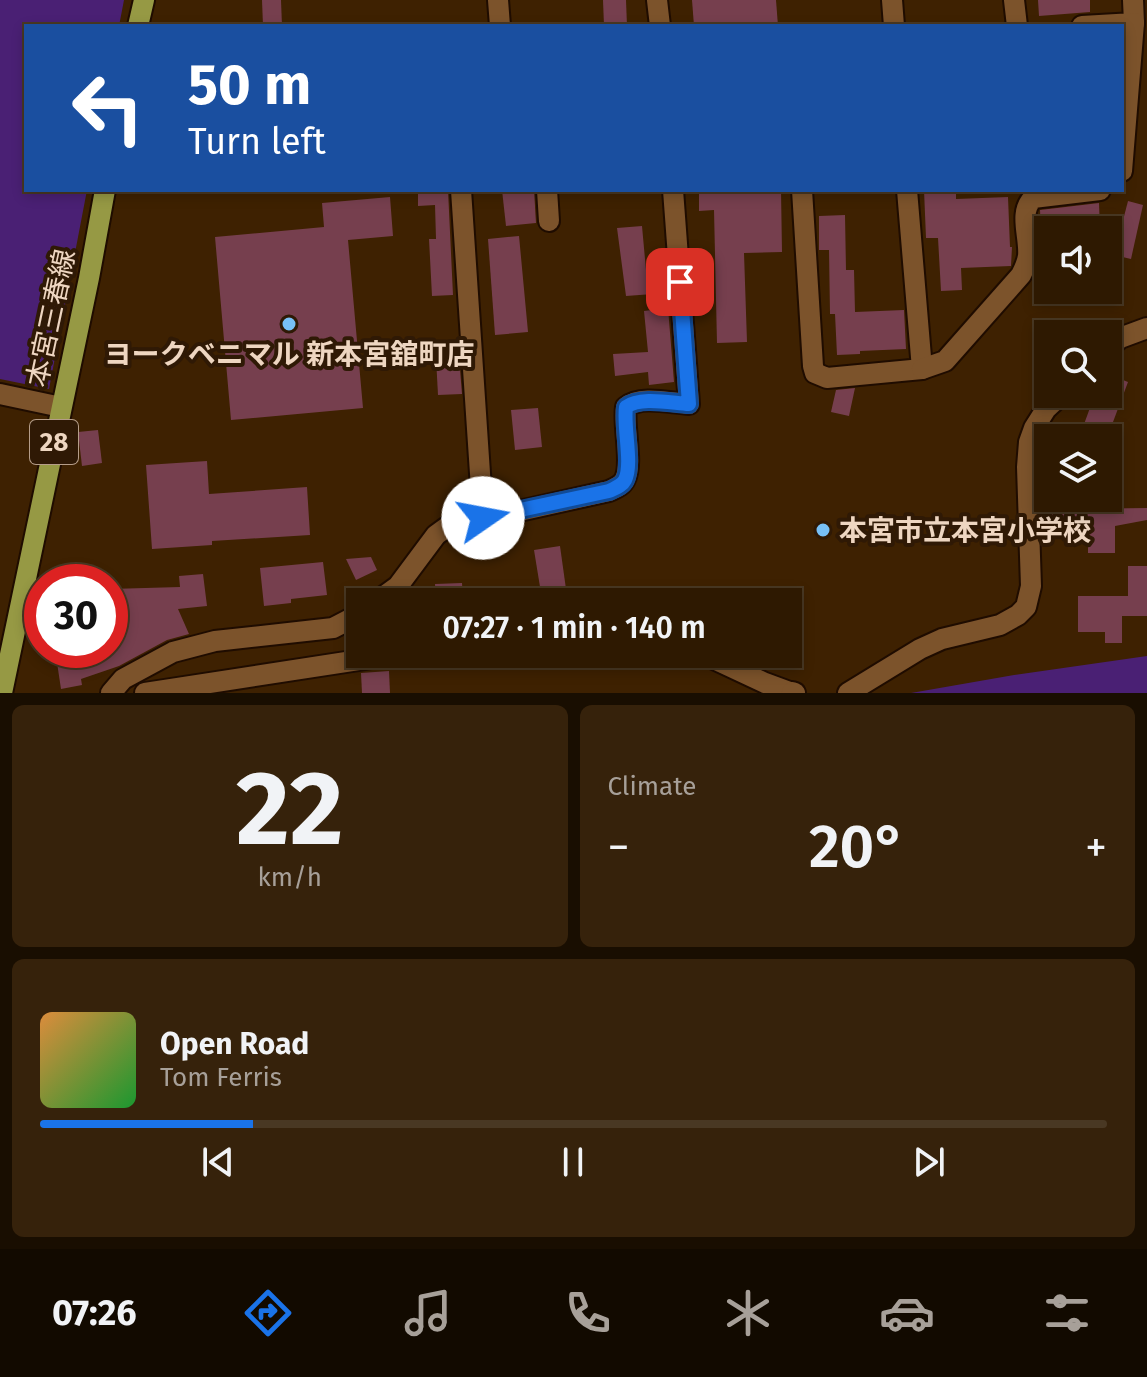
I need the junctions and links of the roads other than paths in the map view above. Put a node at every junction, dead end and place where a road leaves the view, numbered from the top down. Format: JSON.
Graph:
{"nodes":[{"id":1,"x":144,"y":0,"type":"edge"},
{"id":2,"x":498,"y":0,"type":"edge"},
{"id":3,"x":657,"y":0,"type":"edge"},
{"id":4,"x":892,"y":0,"type":"edge"},
{"id":5,"x":1014,"y":0,"type":"edge"},
{"id":6,"x":1133,"y":0,"type":"edge"},
{"id":7,"x":1134,"y":23,"type":"junction"},
{"id":8,"x":138,"y":24,"type":"edge"},
{"id":9,"x":500,"y":24,"type":"edge"},
{"id":10,"x":660,"y":24,"type":"edge"},
{"id":11,"x":894,"y":24,"type":"edge"},
{"id":12,"x":1017,"y":24,"type":"edge"},
{"id":13,"x":1117,"y":24,"type":"edge"},
{"id":14,"x":1124,"y":146,"type":"edge"},
{"id":15,"x":105,"y":192,"type":"edge"},
{"id":16,"x":461,"y":192,"type":"edge"},
{"id":17,"x":547,"y":192,"type":"edge"},
{"id":18,"x":673,"y":192,"type":"edge"},
{"id":19,"x":802,"y":192,"type":"edge"},
{"id":20,"x":907,"y":192,"type":"edge"},
{"id":21,"x":1083,"y":192,"type":"edge"},
{"id":22,"x":549,"y":221,"type":"dead end"},
{"id":23,"x":1147,"y":328,"type":"edge"},
{"id":24,"x":1122,"y":337,"type":"edge"},
{"id":25,"x":922,"y":369,"type":"junction"},
{"id":26,"x":0,"y":394,"type":"edge"},
{"id":27,"x":61,"y":407,"type":"junction"},
{"id":28,"x":1047,"y":408,"type":"edge"},
{"id":29,"x":483,"y":518,"type":"junction"},
{"id":30,"x":395,"y":588,"type":"edge"},
{"id":31,"x":346,"y":621,"type":"edge"},
{"id":32,"x":346,"y":662,"type":"edge"},
{"id":33,"x":733,"y":668,"type":"edge"},
{"id":34,"x":2,"y":693,"type":"edge"},
{"id":35,"x":111,"y":693,"type":"edge"},
{"id":36,"x":145,"y":693,"type":"edge"},
{"id":37,"x":793,"y":693,"type":"edge"},
{"id":38,"x":848,"y":693,"type":"edge"}],
"edges":[{"from":1,"to":8,"type":"main road"},
{"from":2,"to":9,"type":"street"},
{"from":3,"to":10,"type":"street"},
{"from":4,"to":11,"type":"street"},
{"from":5,"to":12,"type":"street"},
{"from":6,"to":7,"type":"street"},
{"from":7,"to":13,"type":"street"},
{"from":7,"to":14,"type":"street"},
{"from":15,"to":27,"type":"main road","name":"本宮三春線","number":"28"},
{"from":16,"to":29,"type":"street"},
{"from":17,"to":22,"type":"street"},
{"from":18,"to":29,"type":"street"},
{"from":19,"to":25,"type":"street"},
{"from":20,"to":25,"type":"street"},
{"from":21,"to":25,"type":"street"},
{"from":23,"to":24,"type":"street"},
{"from":26,"to":27,"type":"street"},
{"from":27,"to":34,"type":"main road","name":"本宮三春線","number":"28"},
{"from":28,"to":38,"type":"street"},
{"from":29,"to":30,"type":"street"},
{"from":31,"to":35,"type":"street"},
{"from":32,"to":36,"type":"street"},
{"from":33,"to":37,"type":"street"}]}
